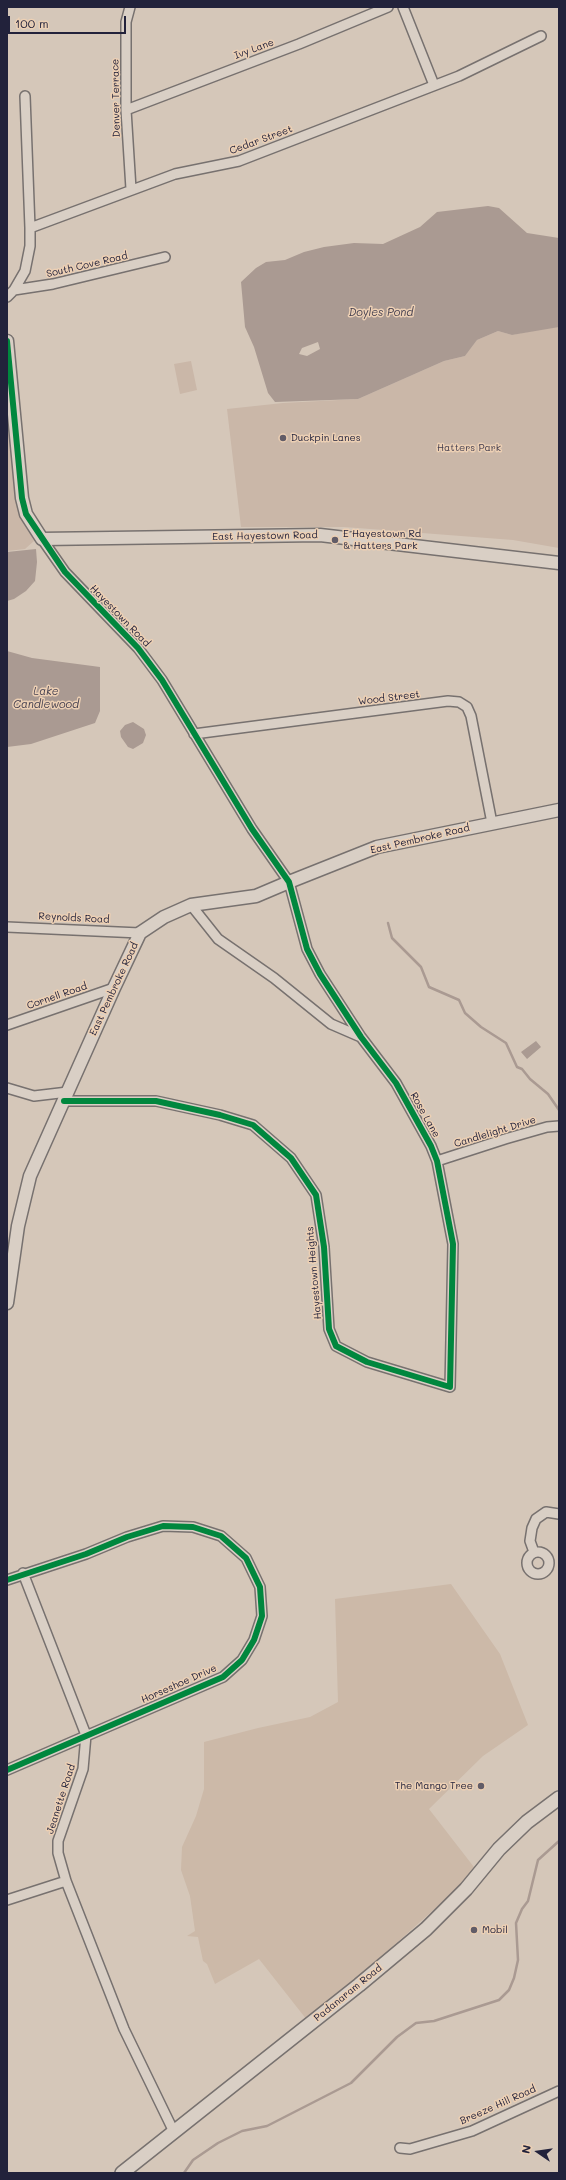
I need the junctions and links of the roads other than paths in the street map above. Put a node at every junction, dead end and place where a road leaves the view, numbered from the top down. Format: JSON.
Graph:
{"nodes":[{"id":1,"x":130,"y":7,"type":"edge"},
{"id":2,"x":388,"y":7,"type":"edge"},
{"id":3,"x":403,"y":7,"type":"edge"},
{"id":4,"x":540,"y":36,"type":"dead end"},
{"id":5,"x":434,"y":85,"type":"junction"},
{"id":6,"x":25,"y":96,"type":"dead end"},
{"id":7,"x":126,"y":110,"type":"junction"},
{"id":8,"x":131,"y":189,"type":"junction"},
{"id":9,"x":30,"y":228,"type":"junction"},
{"id":10,"x":165,"y":257,"type":"dead end"},
{"id":11,"x":14,"y":290,"type":"junction"},
{"id":12,"x":7,"y":297,"type":"edge"},
{"id":13,"x":7,"y":341,"type":"edge"},
{"id":14,"x":42,"y":539,"type":"junction"},
{"id":15,"x":559,"y":563,"type":"edge"},
{"id":16,"x":194,"y":734,"type":"junction"},
{"id":17,"x":559,"y":810,"type":"edge"},
{"id":18,"x":492,"y":823,"type":"junction"},
{"id":19,"x":289,"y":882,"type":"junction"},
{"id":20,"x":191,"y":905,"type":"junction"},
{"id":21,"x":7,"y":927,"type":"edge"},
{"id":22,"x":140,"y":933,"type":"junction"},
{"id":23,"x":114,"y":988,"type":"junction"},
{"id":24,"x":7,"y":1025,"type":"edge"},
{"id":25,"x":361,"y":1037,"type":"junction"},
{"id":26,"x":7,"y":1088,"type":"edge"},
{"id":27,"x":66,"y":1097,"type":"junction"},
{"id":28,"x":559,"y":1126,"type":"edge"},
{"id":29,"x":437,"y":1161,"type":"junction"},
{"id":30,"x":7,"y":1303,"type":"edge"},
{"id":31,"x":450,"y":1387,"type":"joint"},
{"id":32,"x":559,"y":1514,"type":"edge"},
{"id":33,"x":534,"y":1552,"type":"dead end"},
{"id":34,"x":23,"y":1574,"type":"junction"},
{"id":35,"x":7,"y":1580,"type":"edge"},
{"id":36,"x":86,"y":1735,"type":"junction"},
{"id":37,"x":7,"y":1770,"type":"edge"},
{"id":38,"x":559,"y":1798,"type":"edge"},
{"id":39,"x":66,"y":1881,"type":"junction"},
{"id":40,"x":7,"y":1900,"type":"edge"},
{"id":41,"x":559,"y":2091,"type":"edge"},
{"id":42,"x":174,"y":2132,"type":"junction"},
{"id":43,"x":400,"y":2148,"type":"dead end"},
{"id":44,"x":122,"y":2173,"type":"edge"}],
"edges":[{"from":1,"to":7,"type":"street","name":"Denver Terrace"},
{"from":2,"to":7,"type":"street","name":"Ivy Lane"},
{"from":3,"to":5,"type":"street"},
{"from":4,"to":5,"type":"street","name":"Cedar Street"},
{"from":5,"to":8,"type":"street","name":"Cedar Street"},
{"from":6,"to":9,"type":"street"},
{"from":7,"to":8,"type":"street","name":"Denver Terrace"},
{"from":8,"to":9,"type":"street","name":"Cedar Street"},
{"from":9,"to":11,"type":"street"},
{"from":10,"to":11,"type":"street","name":"South Cove Road"},
{"from":11,"to":12,"type":"street"},
{"from":13,"to":14,"type":"street","name":"Hayestown Road"},
{"from":14,"to":15,"type":"street","name":"East Hayestown Road"},
{"from":14,"to":16,"type":"street","name":"Hayestown Road"},
{"from":16,"to":18,"type":"street","name":"Wood Street"},
{"from":16,"to":19,"type":"street","name":"Hayestown Road"},
{"from":17,"to":18,"type":"street","name":"East Pembroke Road"},
{"from":18,"to":19,"type":"street","name":"East Pembroke Road"},
{"from":19,"to":20,"type":"street","name":"East Pembroke Road"},
{"from":19,"to":25,"type":"street","name":"Rose Lane"},
{"from":20,"to":22,"type":"street","name":"East Pembroke Road"},
{"from":20,"to":25,"type":"street","name":"Rose Lane"},
{"from":21,"to":22,"type":"street","name":"Reynolds Road"},
{"from":22,"to":23,"type":"street","name":"East Pembroke Road"},
{"from":23,"to":24,"type":"street","name":"Cornell Road"},
{"from":23,"to":27,"type":"street","name":"East Pembroke Road"},
{"from":25,"to":29,"type":"street","name":"Rose Lane"},
{"from":26,"to":27,"type":"street","name":"Hayestown Heights"},
{"from":27,"to":30,"type":"street","name":"East Pembroke Road"},
{"from":27,"to":31,"type":"street","name":"Hayestown Heights"},
{"from":28,"to":29,"type":"street","name":"Candlelight Drive"},
{"from":29,"to":31,"type":"street","name":"Rose Lane"},
{"from":32,"to":33,"type":"street"},
{"from":34,"to":35,"type":"street"},
{"from":34,"to":36,"type":"street","name":"Jeanette Road"},
{"from":34,"to":36,"type":"street","name":"Horseshoe Drive"},
{"from":36,"to":37,"type":"street","name":"Horseshoe Drive"},
{"from":36,"to":39,"type":"street","name":"Jeanette Road"},
{"from":38,"to":42,"type":"main road","name":"Padanaram Road"},
{"from":39,"to":40,"type":"street"},
{"from":39,"to":42,"type":"street","name":"Jeanette Road"},
{"from":41,"to":43,"type":"street","name":"Breeze Hill Road"},
{"from":42,"to":44,"type":"main road","name":"Padanaram Road"}]}
